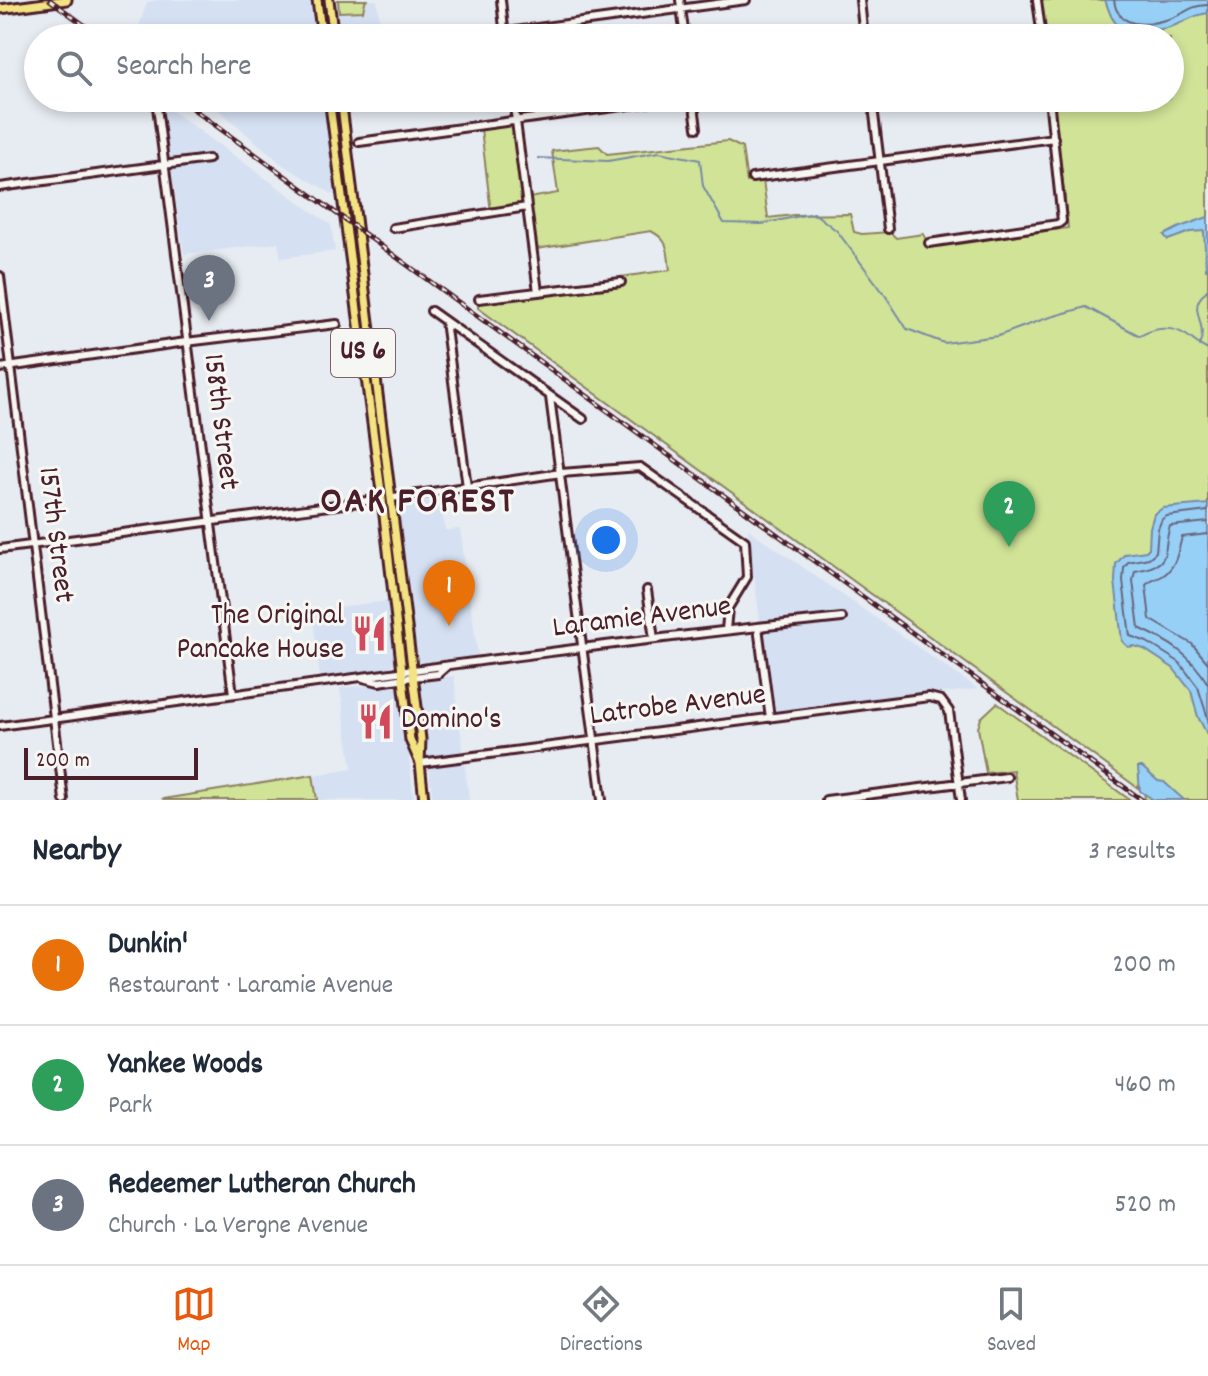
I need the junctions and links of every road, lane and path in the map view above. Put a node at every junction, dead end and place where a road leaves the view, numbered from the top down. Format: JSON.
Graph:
{"nodes":[{"id":1,"x":67,"y":0,"type":"edge"},
{"id":2,"x":317,"y":0,"type":"edge"},
{"id":3,"x":329,"y":0,"type":"edge"},
{"id":4,"x":501,"y":0,"type":"edge"},
{"id":5,"x":680,"y":0,"type":"edge"},
{"id":6,"x":746,"y":0,"type":"edge"},
{"id":7,"x":860,"y":0,"type":"edge"},
{"id":8,"x":1037,"y":0,"type":"edge"},
{"id":9,"x":681,"y":8,"type":"junction"},
{"id":10,"x":0,"y":9,"type":"edge"},
{"id":11,"x":320,"y":24,"type":"edge"},
{"id":12,"x":332,"y":24,"type":"edge"},
{"id":13,"x":504,"y":24,"type":"edge"},
{"id":14,"x":577,"y":24,"type":"edge"},
{"id":15,"x":683,"y":24,"type":"edge"},
{"id":16,"x":863,"y":24,"type":"edge"},
{"id":17,"x":1040,"y":24,"type":"edge"},
{"id":18,"x":158,"y":112,"type":"edge"},
{"id":19,"x":331,"y":112,"type":"edge"},
{"id":20,"x":343,"y":112,"type":"edge"},
{"id":21,"x":515,"y":112,"type":"edge"},
{"id":22,"x":576,"y":112,"type":"edge"},
{"id":23,"x":695,"y":112,"type":"edge"},
{"id":24,"x":874,"y":112,"type":"edge"},
{"id":25,"x":1051,"y":112,"type":"edge"},
{"id":26,"x":516,"y":120,"type":"junction"},
{"id":27,"x":697,"y":128,"type":"dead end"},
{"id":28,"x":1054,"y":138,"type":"junction"},
{"id":29,"x":359,"y":142,"type":"dead end"},
{"id":30,"x":208,"y":159,"type":"dead end"},
{"id":31,"x":879,"y":160,"type":"junction"},
{"id":32,"x":165,"y":165,"type":"junction"},
{"id":33,"x":752,"y":178,"type":"dead end"},
{"id":34,"x":0,"y":187,"type":"edge"},
{"id":35,"x":527,"y":207,"type":"junction"},
{"id":36,"x":393,"y":228,"type":"dead end"},
{"id":37,"x":888,"y":229,"type":"dead end"},
{"id":38,"x":929,"y":243,"type":"dead end"},
{"id":39,"x":0,"y":276,"type":"edge"},
{"id":40,"x":621,"y":282,"type":"dead end"},
{"id":41,"x":538,"y":292,"type":"junction"},
{"id":42,"x":479,"y":299,"type":"dead end"},
{"id":43,"x":431,"y":311,"type":"dead end"},
{"id":44,"x":445,"y":321,"type":"junction"},
{"id":45,"x":337,"y":324,"type":"dead end"},
{"id":46,"x":186,"y":342,"type":"junction"},
{"id":47,"x":11,"y":366,"type":"junction"},
{"id":48,"x":0,"y":368,"type":"edge"},
{"id":49,"x":550,"y":397,"type":"junction"},
{"id":50,"x":583,"y":419,"type":"dead end"},
{"id":51,"x":561,"y":473,"type":"junction"},
{"id":52,"x":467,"y":487,"type":"junction"},
{"id":53,"x":386,"y":498,"type":"junction"},
{"id":54,"x":209,"y":521,"type":"junction"},
{"id":55,"x":33,"y":544,"type":"junction"},
{"id":56,"x":0,"y":549,"type":"edge"},
{"id":57,"x":647,"y":590,"type":"dead end"},
{"id":58,"x":842,"y":618,"type":"dead end"},
{"id":59,"x":758,"y":627,"type":"junction"},
{"id":60,"x":726,"y":630,"type":"junction"},
{"id":61,"x":654,"y":639,"type":"junction"},
{"id":62,"x":584,"y":648,"type":"junction"},
{"id":63,"x":413,"y":673,"type":"junction"},
{"id":64,"x":402,"y":675,"type":"junction"},
{"id":65,"x":233,"y":694,"type":"junction"},
{"id":66,"x":770,"y":718,"type":"junction"},
{"id":67,"x":55,"y":719,"type":"junction"},
{"id":68,"x":0,"y":726,"type":"edge"},
{"id":69,"x":595,"y":740,"type":"junction"},
{"id":70,"x":420,"y":763,"type":"junction"},
{"id":71,"x":1007,"y":777,"type":"dead end"},
{"id":72,"x":959,"y":783,"type":"junction"},
{"id":73,"x":64,"y":800,"type":"edge"},
{"id":74,"x":424,"y":800,"type":"edge"},
{"id":75,"x":602,"y":800,"type":"edge"},
{"id":76,"x":826,"y":800,"type":"edge"},
{"id":77,"x":961,"y":800,"type":"edge"}],
"edges":[{"from":1,"to":10,"type":"main road"},
{"from":2,"to":11,"type":"main road"},
{"from":3,"to":12,"type":"main road"},
{"from":4,"to":13,"type":"street"},
{"from":5,"to":9,"type":"street"},
{"from":6,"to":9,"type":"street"},
{"from":7,"to":16,"type":"street"},
{"from":8,"to":17,"type":"street"},
{"from":9,"to":14,"type":"street"},
{"from":9,"to":15,"type":"street"},
{"from":18,"to":32,"type":"street","name":"158th Street"},
{"from":19,"to":53,"type":"main road","number":"US 6"},
{"from":20,"to":53,"type":"main road","number":"US 6"},
{"from":21,"to":26,"type":"street"},
{"from":22,"to":26,"type":"street"},
{"from":23,"to":27,"type":"street"},
{"from":24,"to":31,"type":"street"},
{"from":25,"to":28,"type":"street"},
{"from":26,"to":29,"type":"street"},
{"from":26,"to":35,"type":"street"},
{"from":28,"to":31,"type":"street"},
{"from":28,"to":38,"type":"street"},
{"from":30,"to":32,"type":"street"},
{"from":31,"to":33,"type":"street"},
{"from":31,"to":37,"type":"street"},
{"from":32,"to":34,"type":"street"},
{"from":32,"to":46,"type":"street","name":"158th Street"},
{"from":35,"to":36,"type":"street"},
{"from":35,"to":41,"type":"street"},
{"from":39,"to":47,"type":"street","name":"157th Street"},
{"from":40,"to":41,"type":"street"},
{"from":41,"to":42,"type":"street"},
{"from":43,"to":44,"type":"street"},
{"from":44,"to":49,"type":"street"},
{"from":44,"to":52,"type":"street"},
{"from":45,"to":46,"type":"street"},
{"from":46,"to":47,"type":"street"},
{"from":46,"to":54,"type":"street","name":"158th Street"},
{"from":47,"to":48,"type":"street"},
{"from":47,"to":55,"type":"street","name":"157th Street"},
{"from":49,"to":50,"type":"street"},
{"from":49,"to":51,"type":"street"},
{"from":51,"to":52,"type":"street"},
{"from":51,"to":60,"type":"street"},
{"from":51,"to":62,"type":"street"},
{"from":52,"to":53,"type":"street"},
{"from":53,"to":54,"type":"street"},
{"from":53,"to":63,"type":"main road","number":"US 6"},
{"from":53,"to":64,"type":"main road","number":"US 6"},
{"from":54,"to":55,"type":"street"},
{"from":54,"to":65,"type":"street","name":"158th Street"},
{"from":55,"to":56,"type":"street"},
{"from":55,"to":67,"type":"street","name":"157th Street"},
{"from":57,"to":61,"type":"street"},
{"from":58,"to":59,"type":"street","name":"Laramie Avenue"},
{"from":59,"to":60,"type":"street","name":"Laramie Avenue"},
{"from":59,"to":66,"type":"street"},
{"from":60,"to":61,"type":"street","name":"Laramie Avenue"},
{"from":61,"to":62,"type":"street","name":"Laramie Avenue"},
{"from":62,"to":63,"type":"street","name":"Laramie Avenue"},
{"from":62,"to":69,"type":"street"},
{"from":63,"to":64,"type":"street","name":"Laramie Avenue"},
{"from":63,"to":70,"type":"main road","number":"US 6"},
{"from":64,"to":65,"type":"street","name":"Laramie Avenue"},
{"from":64,"to":70,"type":"main road","number":"US 6"},
{"from":65,"to":67,"type":"street","name":"Laramie Avenue"},
{"from":66,"to":69,"type":"street","name":"Latrobe Avenue"},
{"from":66,"to":72,"type":"street","name":"Latrobe Avenue"},
{"from":67,"to":68,"type":"street","name":"Laramie Avenue"},
{"from":67,"to":73,"type":"street","name":"157th Street"},
{"from":69,"to":70,"type":"street","name":"Latrobe Avenue"},
{"from":69,"to":75,"type":"street"},
{"from":70,"to":74,"type":"main road","number":"US 6"},
{"from":71,"to":72,"type":"street"},
{"from":72,"to":76,"type":"street"},
{"from":72,"to":77,"type":"street"}]}
